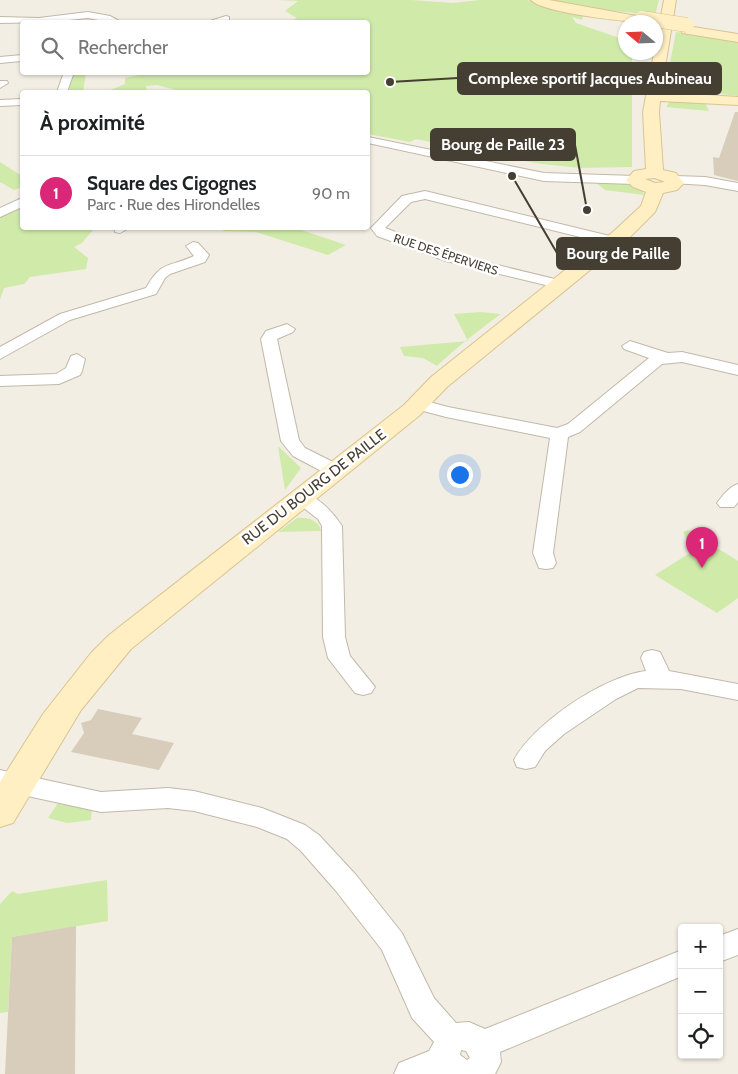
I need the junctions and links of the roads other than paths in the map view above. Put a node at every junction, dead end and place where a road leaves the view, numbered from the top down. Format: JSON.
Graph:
{"nodes":[{"id":1,"x":538,"y":0,"type":"edge"},
{"id":2,"x":670,"y":0,"type":"edge"},
{"id":3,"x":618,"y":17,"type":"edge"},
{"id":4,"x":226,"y":19,"type":"dead end"},
{"id":5,"x":0,"y":20,"type":"edge"},
{"id":6,"x":48,"y":20,"type":"edge"},
{"id":7,"x":112,"y":20,"type":"edge"},
{"id":8,"x":221,"y":20,"type":"edge"},
{"id":9,"x":20,"y":21,"type":"edge"},
{"id":10,"x":663,"y":24,"type":"edge"},
{"id":11,"x":663,"y":25,"type":"edge"},
{"id":12,"x":687,"y":28,"type":"junction"},
{"id":13,"x":0,"y":29,"type":"edge"},
{"id":14,"x":20,"y":30,"type":"edge"},
{"id":15,"x":738,"y":36,"type":"edge"},
{"id":16,"x":20,"y":58,"type":"edge"},
{"id":17,"x":0,"y":60,"type":"edge"},
{"id":18,"x":67,"y":75,"type":"edge"},
{"id":19,"x":654,"y":89,"type":"junction"},
{"id":20,"x":63,"y":90,"type":"edge"},
{"id":21,"x":738,"y":99,"type":"edge"},
{"id":22,"x":20,"y":102,"type":"edge"},
{"id":23,"x":0,"y":103,"type":"edge"},
{"id":24,"x":370,"y":140,"type":"edge"},
{"id":25,"x":655,"y":180,"type":"junction"},
{"id":26,"x":738,"y":187,"type":"edge"},
{"id":27,"x":20,"y":203,"type":"edge"},
{"id":28,"x":0,"y":213,"type":"edge"},
{"id":29,"x":613,"y":241,"type":"junction"},
{"id":30,"x":192,"y":246,"type":"dead end"},
{"id":31,"x":558,"y":284,"type":"junction"},
{"id":32,"x":287,"y":329,"type":"dead end"},
{"id":33,"x":630,"y":346,"type":"dead end"},
{"id":34,"x":2,"y":350,"type":"edge"},
{"id":35,"x":663,"y":358,"type":"junction"},
{"id":36,"x":76,"y":359,"type":"dead end"},
{"id":37,"x":738,"y":370,"type":"edge"},
{"id":38,"x":0,"y":381,"type":"edge"},
{"id":39,"x":418,"y":404,"type":"junction"},
{"id":40,"x":559,"y":434,"type":"junction"},
{"id":41,"x":334,"y":470,"type":"junction"},
{"id":42,"x":301,"y":498,"type":"junction"},
{"id":43,"x":546,"y":563,"type":"dead end"},
{"id":44,"x":652,"y":658,"type":"dead end"},
{"id":45,"x":661,"y":680,"type":"junction"},
{"id":46,"x":363,"y":687,"type":"dead end"},
{"id":47,"x":738,"y":692,"type":"edge"},
{"id":48,"x":526,"y":760,"type":"dead end"},
{"id":49,"x":9,"y":781,"type":"edge"},
{"id":50,"x":0,"y":812,"type":"edge"},
{"id":51,"x":738,"y":942,"type":"edge"},
{"id":52,"x":723,"y":948,"type":"edge"},
{"id":53,"x":678,"y":965,"type":"edge"},
{"id":54,"x":466,"y":1063,"type":"edge"},
{"id":55,"x":410,"y":1074,"type":"edge"}],
"edges":[{"from":1,"to":3,"type":"street"},
{"from":2,"to":19,"type":"street"},
{"from":4,"to":8,"type":"street"},
{"from":5,"to":9,"type":"street"},
{"from":6,"to":7,"type":"street"},
{"from":10,"to":12,"type":"street","bridge":true},
{"from":11,"to":12,"type":"street"},
{"from":12,"to":15,"type":"street"},
{"from":13,"to":14,"type":"street"},
{"from":16,"to":17,"type":"street"},
{"from":18,"to":20,"type":"street"},
{"from":19,"to":21,"type":"street"},
{"from":19,"to":25,"type":"street"},
{"from":22,"to":23,"type":"street"},
{"from":24,"to":25,"type":"street"},
{"from":25,"to":26,"type":"street"},
{"from":25,"to":29,"type":"street","name":"RUE DU BOURG DE PAILLE"},
{"from":27,"to":28,"type":"street"},
{"from":29,"to":31,"type":"street","name":"RUE DU BOURG DE PAILLE"},
{"from":29,"to":31,"type":"street","name":"RUE DES ÉPERVIERS"},
{"from":30,"to":34,"type":"street"},
{"from":31,"to":39,"type":"street","name":"RUE DU BOURG DE PAILLE"},
{"from":32,"to":41,"type":"street"},
{"from":33,"to":35,"type":"street"},
{"from":35,"to":37,"type":"street"},
{"from":35,"to":40,"type":"street"},
{"from":36,"to":38,"type":"street"},
{"from":39,"to":40,"type":"street"},
{"from":39,"to":41,"type":"street","name":"RUE DU BOURG DE PAILLE"},
{"from":40,"to":43,"type":"street"},
{"from":41,"to":42,"type":"street","name":"RUE DU BOURG DE PAILLE"},
{"from":42,"to":46,"type":"street"},
{"from":42,"to":49,"type":"street","name":"RUE DU BOURG DE PAILLE"},
{"from":44,"to":45,"type":"street"},
{"from":45,"to":47,"type":"street"},
{"from":45,"to":48,"type":"street"},
{"from":49,"to":50,"type":"street","name":"RUE DU BOURG DE PAILLE"},
{"from":49,"to":54,"type":"street"},
{"from":51,"to":52,"type":"street"},
{"from":53,"to":54,"type":"street"},
{"from":54,"to":55,"type":"street"}]}
